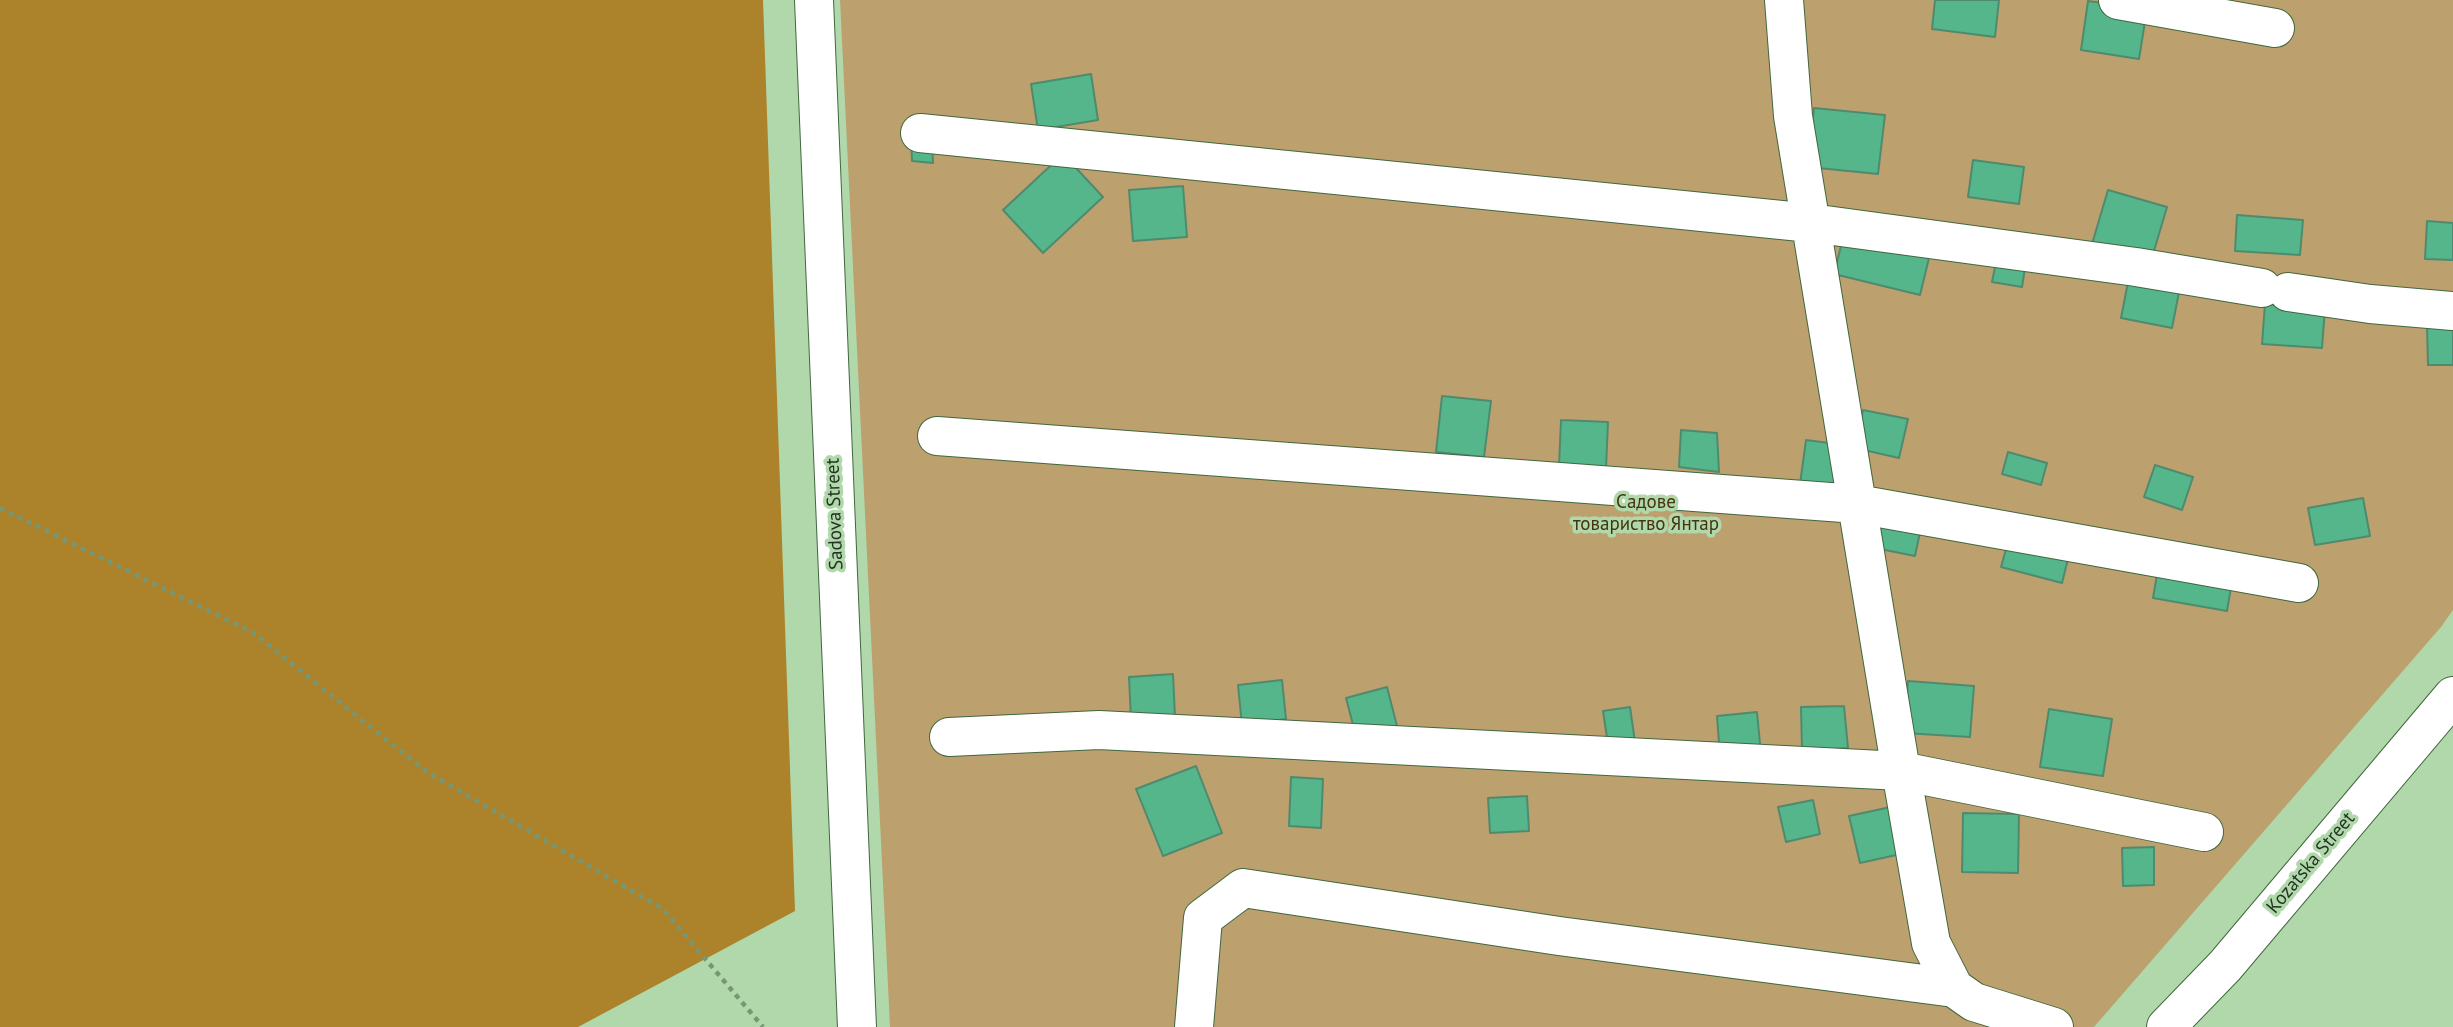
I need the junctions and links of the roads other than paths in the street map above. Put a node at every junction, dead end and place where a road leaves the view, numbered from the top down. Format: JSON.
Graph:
{"nodes":[{"id":1,"x":814,"y":0,"type":"edge"},
{"id":2,"x":1784,"y":0,"type":"edge"},
{"id":3,"x":2118,"y":0,"type":"edge"},
{"id":4,"x":2275,"y":28,"type":"dead end"},
{"id":5,"x":920,"y":133,"type":"dead end"},
{"id":6,"x":1811,"y":223,"type":"junction"},
{"id":7,"x":2453,"y":311,"type":"edge"},
{"id":8,"x":937,"y":436,"type":"dead end"},
{"id":9,"x":1857,"y":504,"type":"junction"},
{"id":10,"x":2299,"y":583,"type":"dead end"},
{"id":11,"x":2453,"y":696,"type":"edge"},
{"id":12,"x":948,"y":737,"type":"dead end"},
{"id":13,"x":1901,"y":771,"type":"junction"},
{"id":14,"x":2204,"y":832,"type":"dead end"},
{"id":15,"x":1954,"y":988,"type":"junction"},
{"id":16,"x":856,"y":1027,"type":"edge"},
{"id":17,"x":1194,"y":1027,"type":"edge"},
{"id":18,"x":2054,"y":1027,"type":"edge"},
{"id":19,"x":2166,"y":1027,"type":"edge"}],
"edges":[{"from":1,"to":16,"type":"street","name":"Sadova Street"},
{"from":2,"to":6,"type":"street"},
{"from":3,"to":4,"type":"street"},
{"from":5,"to":6,"type":"street"},
{"from":6,"to":7,"type":"street"},
{"from":6,"to":9,"type":"street"},
{"from":8,"to":9,"type":"street"},
{"from":9,"to":10,"type":"street"},
{"from":9,"to":13,"type":"street"},
{"from":11,"to":19,"type":"street","name":"Kozatska Street"},
{"from":12,"to":13,"type":"street"},
{"from":13,"to":14,"type":"street"},
{"from":13,"to":15,"type":"street"},
{"from":15,"to":17,"type":"street"},
{"from":15,"to":18,"type":"street"}]}
